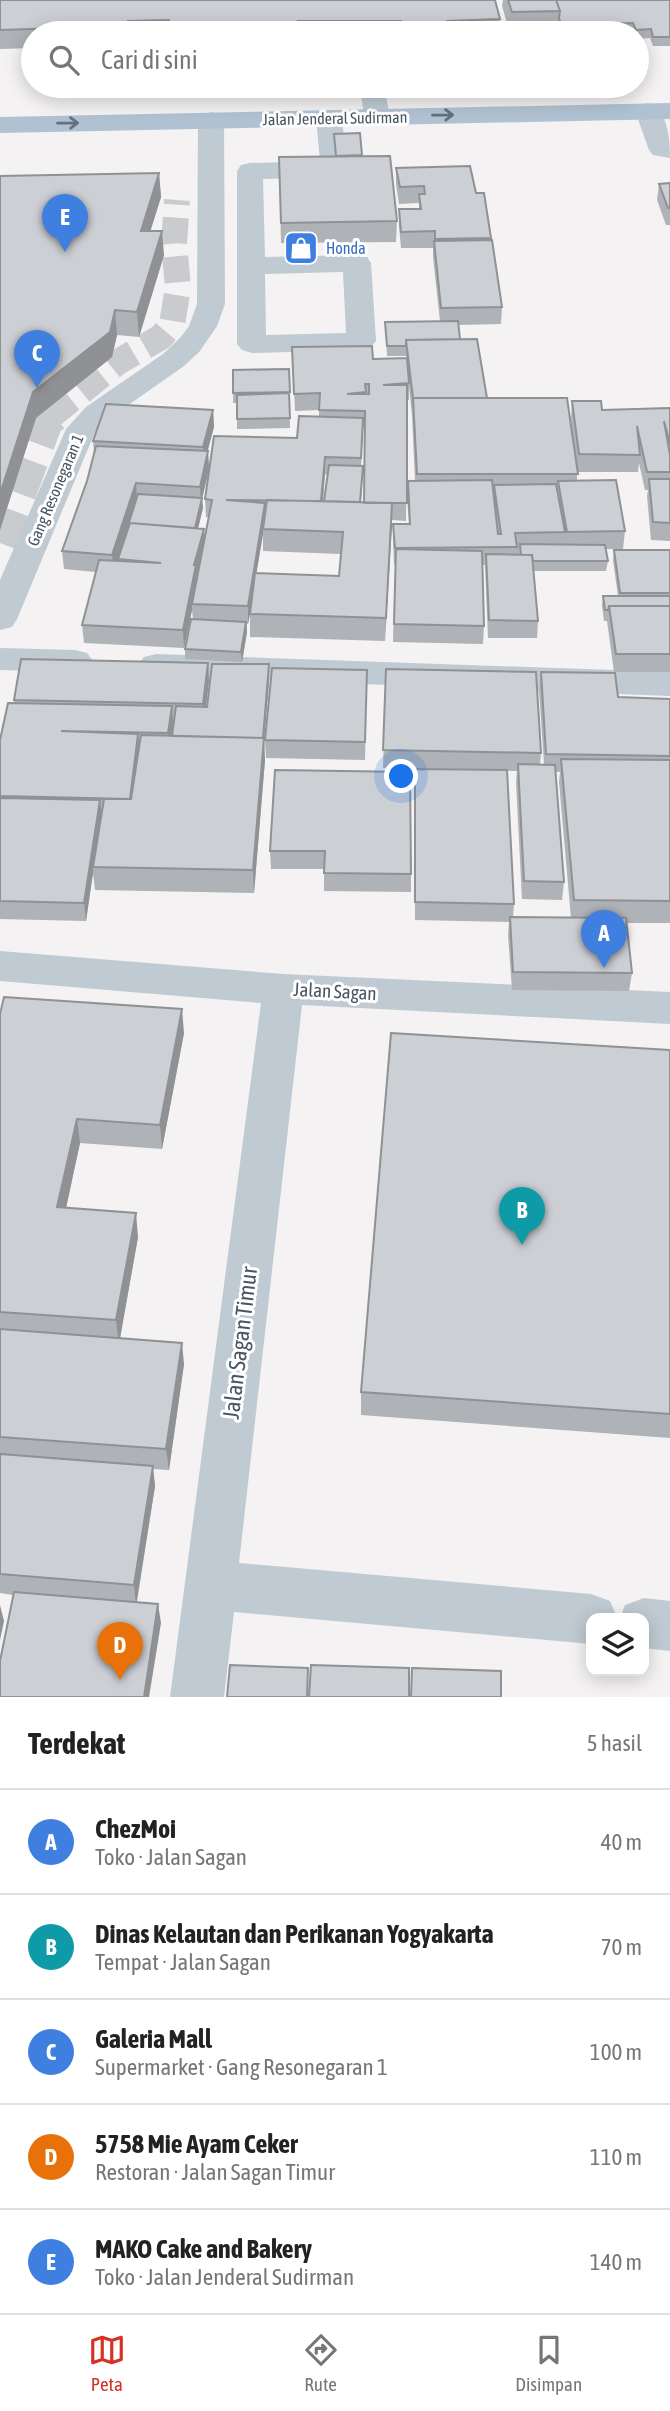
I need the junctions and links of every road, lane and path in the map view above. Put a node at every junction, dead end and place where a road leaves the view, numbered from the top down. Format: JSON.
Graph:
{"nodes":[{"id":1,"x":374,"y":98,"type":"edge"},
{"id":2,"x":659,"y":111,"type":"edge"},
{"id":3,"x":377,"y":117,"type":"junction"},
{"id":4,"x":328,"y":118,"type":"junction"},
{"id":5,"x":211,"y":120,"type":"junction"},
{"id":6,"x":0,"y":125,"type":"edge"},
{"id":7,"x":670,"y":150,"type":"edge"},
{"id":8,"x":251,"y":266,"type":"junction"},
{"id":9,"x":0,"y":619,"type":"edge"},
{"id":10,"x":0,"y":659,"type":"edge"},
{"id":11,"x":670,"y":684,"type":"edge"},
{"id":12,"x":0,"y":966,"type":"edge"},
{"id":13,"x":283,"y":989,"type":"junction"},
{"id":14,"x":670,"y":1008,"type":"edge"},
{"id":15,"x":210,"y":1585,"type":"junction"},
{"id":16,"x":586,"y":1619,"type":"edge"},
{"id":17,"x":649,"y":1624,"type":"edge"},
{"id":18,"x":670,"y":1626,"type":"edge"},
{"id":19,"x":197,"y":1697,"type":"edge"}],
"edges":[{"from":1,"to":3,"type":"street"},
{"from":3,"to":2,"type":"main road","name":"Jalan Jenderal Sudirman","one_way":true},
{"from":2,"to":7,"type":"street"},
{"from":3,"to":4,"type":"main road","name":"Jalan Jenderal Sudirman"},
{"from":4,"to":5,"type":"main road","name":"Jalan Jenderal Sudirman"},
{"from":4,"to":8,"type":"street"},
{"from":6,"to":5,"type":"main road","name":"Jalan Jenderal Sudirman","one_way":true},
{"from":5,"to":9,"type":"street","name":"Gang Resonegaran 1"},
{"from":8,"to":8,"type":"street"},
{"from":10,"to":11,"type":"street"},
{"from":12,"to":13,"type":"street","name":"Jalan Sagan"},
{"from":13,"to":14,"type":"street","name":"Jalan Sagan"},
{"from":13,"to":15,"type":"street","name":"Jalan Sagan Timur"},
{"from":15,"to":16,"type":"street"},
{"from":15,"to":19,"type":"street","name":"Jalan Sagan Timur"},
{"from":17,"to":18,"type":"street"}]}
